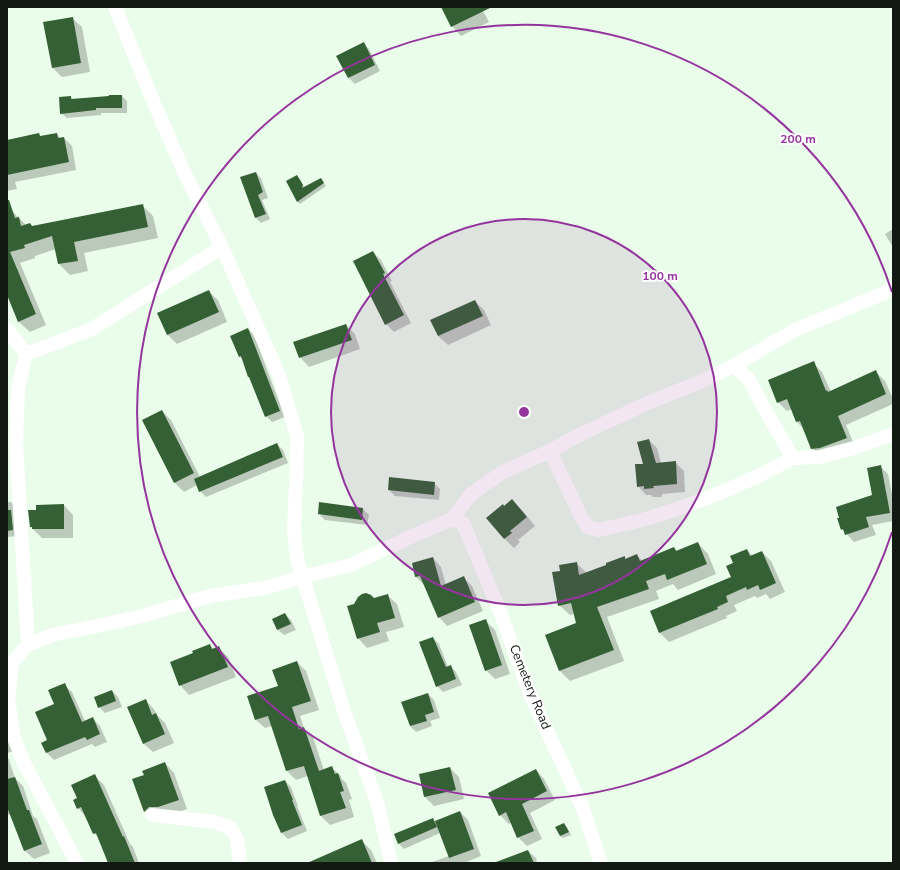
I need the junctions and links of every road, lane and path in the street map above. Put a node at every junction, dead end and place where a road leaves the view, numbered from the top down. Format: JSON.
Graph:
{"nodes":[{"id":1,"x":115,"y":7,"type":"edge"},
{"id":2,"x":222,"y":247,"type":"junction"},
{"id":3,"x":893,"y":287,"type":"edge"},
{"id":4,"x":7,"y":329,"type":"edge"},
{"id":5,"x":26,"y":354,"type":"junction"},
{"id":6,"x":733,"y":366,"type":"junction"},
{"id":7,"x":893,"y":434,"type":"edge"},
{"id":8,"x":550,"y":451,"type":"junction"},
{"id":9,"x":793,"y":458,"type":"junction"},
{"id":10,"x":452,"y":519,"type":"junction"},
{"id":11,"x":302,"y":577,"type":"junction"},
{"id":12,"x":28,"y":645,"type":"junction"},
{"id":13,"x":152,"y":815,"type":"dead end"},
{"id":14,"x":77,"y":863,"type":"edge"},
{"id":15,"x":240,"y":863,"type":"edge"},
{"id":16,"x":391,"y":863,"type":"edge"},
{"id":17,"x":600,"y":863,"type":"edge"}],
"edges":[{"from":1,"to":2,"type":"street"},
{"from":2,"to":5,"type":"street"},
{"from":2,"to":11,"type":"street"},
{"from":3,"to":6,"type":"street"},
{"from":4,"to":5,"type":"street"},
{"from":5,"to":12,"type":"street"},
{"from":6,"to":8,"type":"street"},
{"from":6,"to":9,"type":"street"},
{"from":7,"to":9,"type":"street"},
{"from":8,"to":9,"type":"street"},
{"from":8,"to":10,"type":"street"},
{"from":10,"to":11,"type":"street"},
{"from":10,"to":17,"type":"street","name":"Cemetery Road"},
{"from":11,"to":12,"type":"street"},
{"from":11,"to":16,"type":"street"},
{"from":12,"to":14,"type":"street"},
{"from":13,"to":15,"type":"street"}]}
